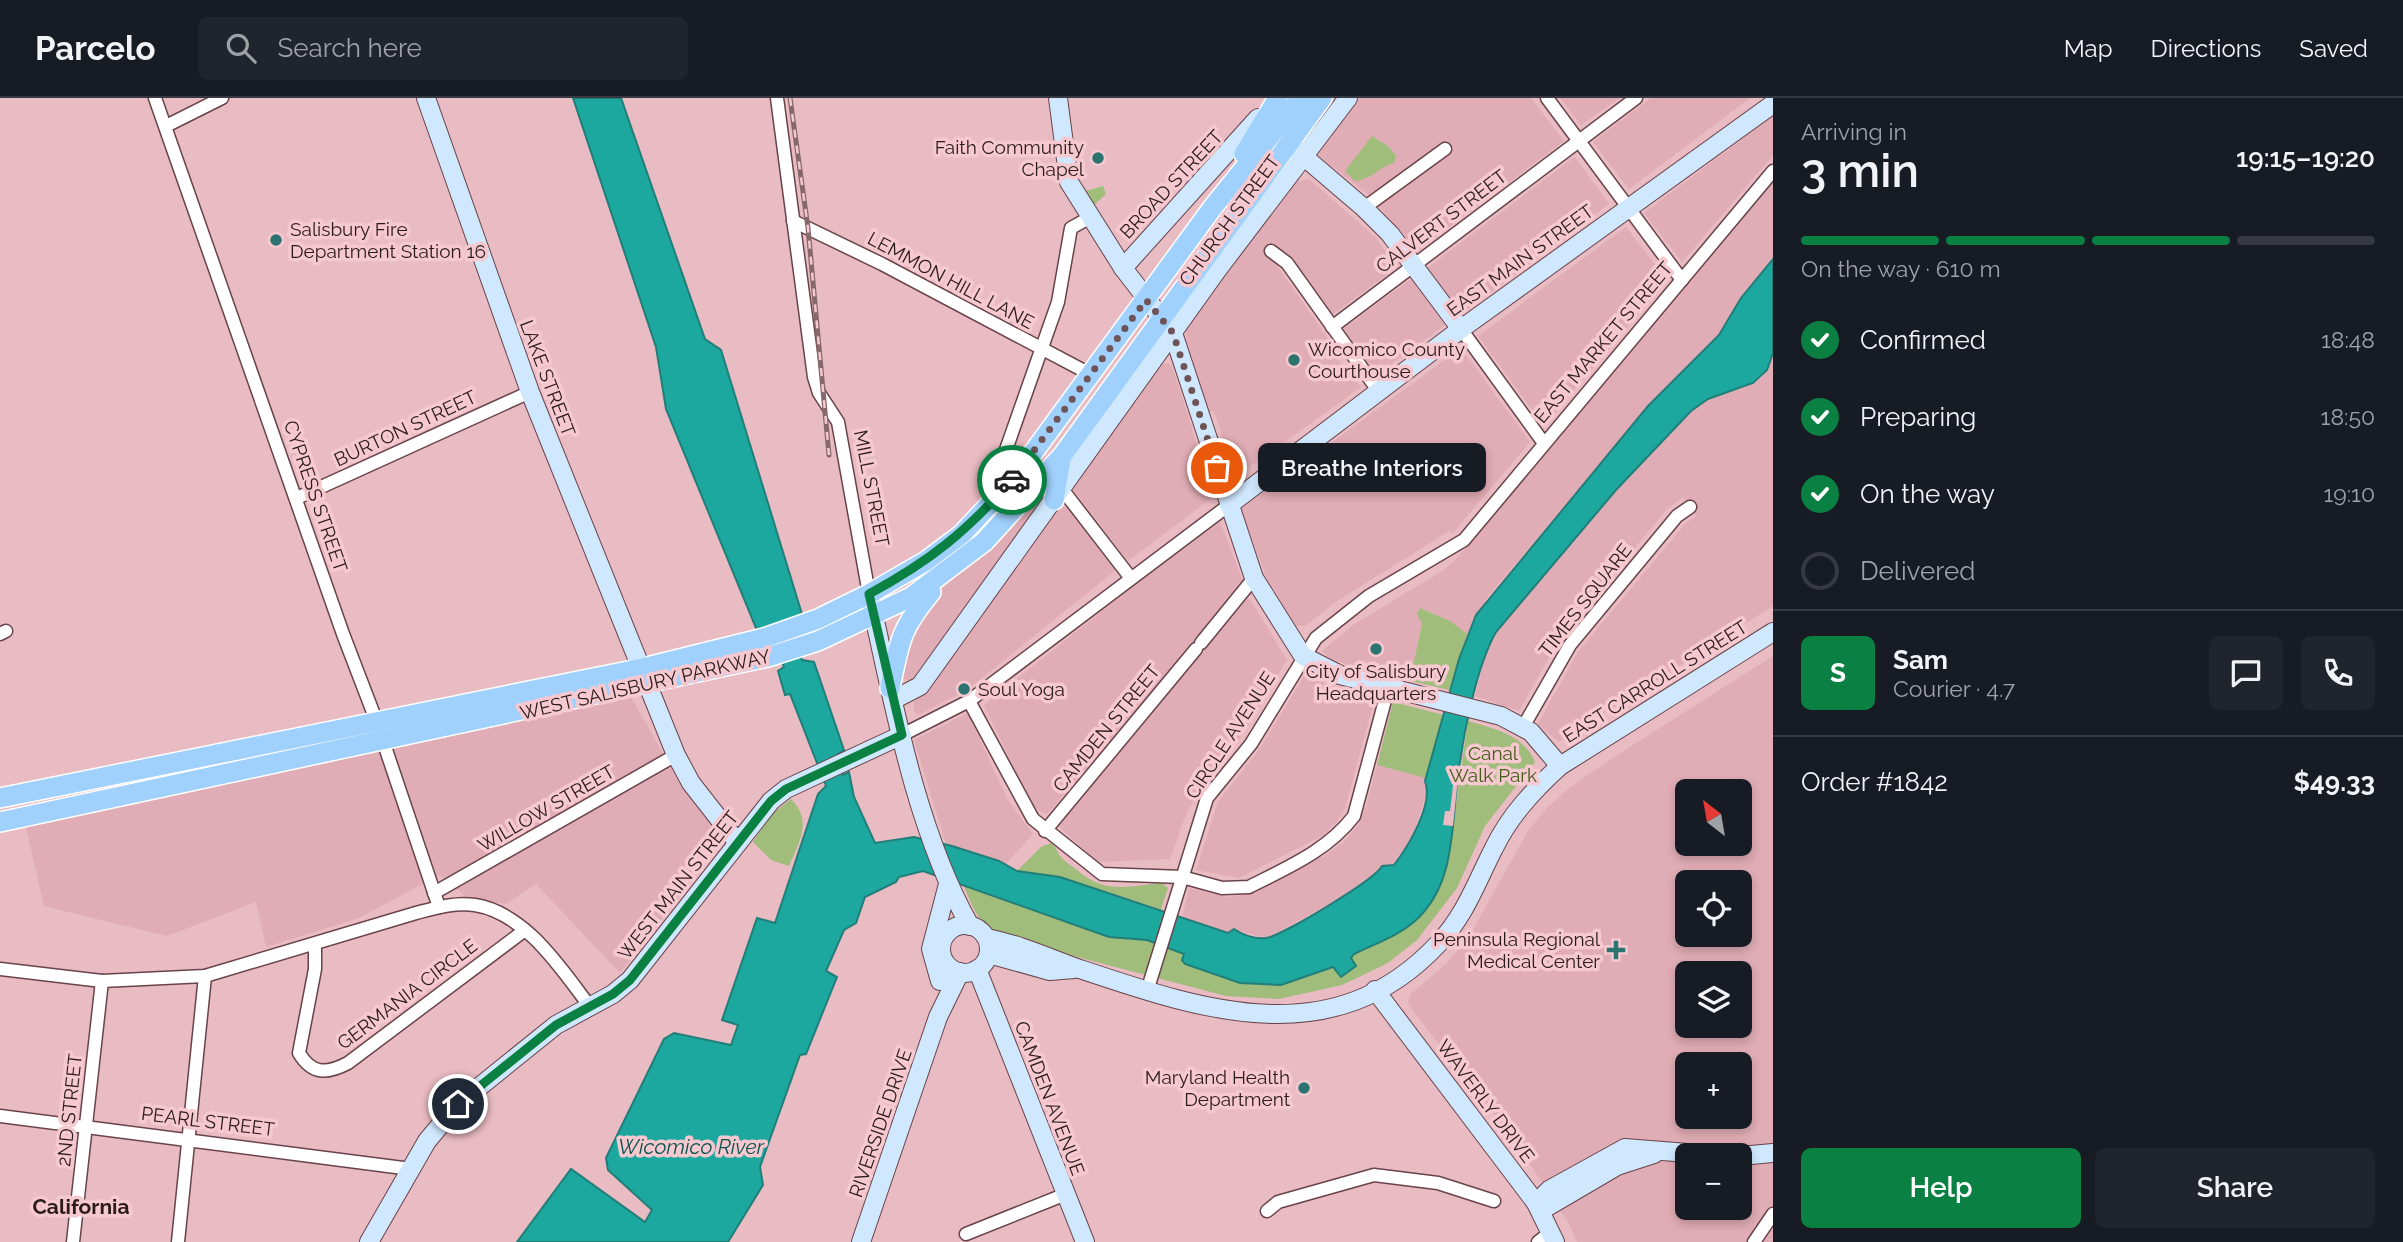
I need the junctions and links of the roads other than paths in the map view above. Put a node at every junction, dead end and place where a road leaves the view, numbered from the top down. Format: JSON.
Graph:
{"nodes":[{"id":1,"x":155,"y":98,"type":"edge"},
{"id":2,"x":204,"y":98,"type":"edge"},
{"id":3,"x":222,"y":98,"type":"edge"},
{"id":4,"x":426,"y":98,"type":"edge"},
{"id":5,"x":777,"y":98,"type":"edge"},
{"id":6,"x":1058,"y":98,"type":"edge"},
{"id":7,"x":1277,"y":98,"type":"edge"},
{"id":8,"x":1301,"y":98,"type":"edge"},
{"id":9,"x":1322,"y":98,"type":"edge"},
{"id":10,"x":1348,"y":98,"type":"edge"},
{"id":11,"x":1547,"y":98,"type":"edge"},
{"id":12,"x":1636,"y":98,"type":"edge"},
{"id":13,"x":1773,"y":104,"type":"edge"},
{"id":14,"x":196,"y":111,"type":"junction"},
{"id":15,"x":166,"y":126,"type":"junction"},
{"id":16,"x":1579,"y":142,"type":"junction"},
{"id":17,"x":1288,"y":145,"type":"junction"},
{"id":18,"x":1445,"y":149,"type":"dead end"},
{"id":19,"x":1773,"y":171,"type":"edge"},
{"id":20,"x":1213,"y":207,"type":"junction"},
{"id":21,"x":1364,"y":208,"type":"junction"},
{"id":22,"x":1628,"y":208,"type":"junction"},
{"id":23,"x":1089,"y":218,"type":"junction"},
{"id":24,"x":793,"y":221,"type":"junction"},
{"id":25,"x":1271,"y":251,"type":"dead end"},
{"id":26,"x":1413,"y":266,"type":"junction"},
{"id":27,"x":1123,"y":268,"type":"junction"},
{"id":28,"x":1682,"y":280,"type":"junction"},
{"id":29,"x":1146,"y":300,"type":"junction"},
{"id":30,"x":1167,"y":325,"type":"junction"},
{"id":31,"x":1332,"y":327,"type":"junction"},
{"id":32,"x":1461,"y":329,"type":"junction"},
{"id":33,"x":1041,"y":349,"type":"junction"},
{"id":34,"x":1090,"y":374,"type":"junction"},
{"id":35,"x":530,"y":391,"type":"junction"},
{"id":36,"x":1379,"y":392,"type":"junction"},
{"id":37,"x":1543,"y":442,"type":"junction"},
{"id":38,"x":1062,"y":456,"type":"junction"},
{"id":39,"x":1058,"y":494,"type":"junction"},
{"id":40,"x":297,"y":498,"type":"junction"},
{"id":41,"x":1229,"y":505,"type":"junction"},
{"id":42,"x":1690,"y":507,"type":"dead end"},
{"id":43,"x":982,"y":515,"type":"junction"},
{"id":44,"x":1464,"y":540,"type":"joint"},
{"id":45,"x":947,"y":573,"type":"junction"},
{"id":46,"x":1130,"y":578,"type":"junction"},
{"id":47,"x":1254,"y":578,"type":"junction"},
{"id":48,"x":869,"y":594,"type":"junction"},
{"id":49,"x":874,"y":616,"type":"junction"},
{"id":50,"x":1773,"y":632,"type":"edge"},
{"id":51,"x":766,"y":648,"type":"junction"},
{"id":52,"x":1303,"y":656,"type":"junction"},
{"id":53,"x":647,"y":675,"type":"junction"},
{"id":54,"x":1388,"y":689,"type":"junction"},
{"id":55,"x":891,"y":694,"type":"junction"},
{"id":56,"x":969,"y":701,"type":"junction"},
{"id":57,"x":376,"y":720,"type":"junction"},
{"id":58,"x":1523,"y":727,"type":"junction"},
{"id":59,"x":902,"y":735,"type":"junction"},
{"id":60,"x":383,"y":741,"type":"junction"},
{"id":61,"x":676,"y":755,"type":"junction"},
{"id":62,"x":1560,"y":766,"type":"junction"},
{"id":63,"x":0,"y":798,"type":"edge"},
{"id":64,"x":0,"y":822,"type":"edge"},
{"id":65,"x":1045,"y":831,"type":"junction"},
{"id":66,"x":738,"y":843,"type":"junction"},
{"id":67,"x":1182,"y":877,"type":"junction"},
{"id":68,"x":947,"y":882,"type":"junction"},
{"id":69,"x":434,"y":893,"type":"junction"},
{"id":70,"x":439,"y":907,"type":"junction"},
{"id":71,"x":970,"y":926,"type":"junction"},
{"id":72,"x":525,"y":930,"type":"junction"},
{"id":73,"x":944,"y":939,"type":"junction"},
{"id":74,"x":315,"y":945,"type":"junction"},
{"id":75,"x":988,"y":946,"type":"junction"},
{"id":76,"x":944,"y":960,"type":"junction"},
{"id":77,"x":0,"y":969,"type":"edge"},
{"id":78,"x":969,"y":971,"type":"junction"},
{"id":79,"x":205,"y":976,"type":"junction"},
{"id":80,"x":102,"y":981,"type":"junction"},
{"id":81,"x":940,"y":981,"type":"junction"},
{"id":82,"x":1148,"y":989,"type":"junction"},
{"id":83,"x":1376,"y":990,"type":"junction"},
{"id":84,"x":590,"y":1008,"type":"junction"},
{"id":85,"x":938,"y":1017,"type":"junction"},
{"id":86,"x":0,"y":1116,"type":"edge"},
{"id":87,"x":87,"y":1126,"type":"junction"},
{"id":88,"x":190,"y":1139,"type":"junction"},
{"id":89,"x":1773,"y":1153,"type":"edge"},
{"id":90,"x":1675,"y":1154,"type":"edge"},
{"id":91,"x":1752,"y":1155,"type":"edge"},
{"id":92,"x":411,"y":1169,"type":"junction"},
{"id":93,"x":1066,"y":1194,"type":"junction"},
{"id":94,"x":1493,"y":1201,"type":"dead end"},
{"id":95,"x":1536,"y":1203,"type":"junction"},
{"id":96,"x":1267,"y":1211,"type":"dead end"},
{"id":97,"x":1773,"y":1214,"type":"edge"},
{"id":98,"x":967,"y":1234,"type":"dead end"},
{"id":99,"x":1548,"y":1239,"type":"edge"},
{"id":100,"x":73,"y":1242,"type":"edge"},
{"id":101,"x":178,"y":1242,"type":"edge"},
{"id":102,"x":369,"y":1242,"type":"edge"},
{"id":103,"x":861,"y":1242,"type":"edge"},
{"id":104,"x":1085,"y":1242,"type":"edge"},
{"id":105,"x":1754,"y":1242,"type":"edge"}],
"edges":[{"from":1,"to":15,"type":"street","name":"CYPRESS STREET"},
{"from":2,"to":14,"type":"street"},
{"from":3,"to":14,"type":"street"},
{"from":4,"to":35,"type":"street","name":"LAKE STREET"},
{"from":5,"to":24,"type":"street","name":"MILL STREET"},
{"from":6,"to":23,"type":"street"},
{"from":7,"to":20,"type":"main road"},
{"from":7,"to":27,"type":"street","name":"BROAD STREET"},
{"from":8,"to":17,"type":"main road"},
{"from":9,"to":17,"type":"main road"},
{"from":10,"to":17,"type":"street","name":"CHURCH STREET"},
{"from":11,"to":16,"type":"street"},
{"from":12,"to":16,"type":"street","name":"CALVERT STREET"},
{"from":13,"to":22,"type":"street","name":"EAST MAIN STREET"},
{"from":14,"to":15,"type":"street"},
{"from":15,"to":40,"type":"street","name":"CYPRESS STREET"},
{"from":16,"to":22,"type":"street"},
{"from":16,"to":26,"type":"street","name":"CALVERT STREET"},
{"from":17,"to":20,"type":"main road"},
{"from":17,"to":21,"type":"street"},
{"from":17,"to":30,"type":"main road","name":"WEST SALISBURY PARKWAY"},
{"from":18,"to":21,"type":"street"},
{"from":19,"to":28,"type":"street","name":"EAST MARKET STREET"},
{"from":20,"to":29,"type":"main road","name":"WEST SALISBURY PARKWAY"},
{"from":21,"to":26,"type":"street"},
{"from":22,"to":28,"type":"street"},
{"from":22,"to":32,"type":"street","name":"EAST MAIN STREET"},
{"from":23,"to":27,"type":"street"},
{"from":23,"to":33,"type":"street"},
{"from":24,"to":33,"type":"street","name":"LEMMON HILL LANE"},
{"from":24,"to":48,"type":"street","name":"MILL STREET"},
{"from":25,"to":31,"type":"street"},
{"from":26,"to":31,"type":"street","name":"CALVERT STREET"},
{"from":26,"to":32,"type":"street"},
{"from":27,"to":29,"type":"street"},
{"from":28,"to":37,"type":"street","name":"EAST MARKET STREET"},
{"from":29,"to":30,"type":"street"},
{"from":29,"to":34,"type":"main road","name":"WEST SALISBURY PARKWAY"},
{"from":30,"to":38,"type":"main road","name":"WEST SALISBURY PARKWAY"},
{"from":30,"to":39,"type":"street"},
{"from":30,"to":41,"type":"street"},
{"from":31,"to":36,"type":"street"},
{"from":32,"to":36,"type":"street","name":"EAST MAIN STREET"},
{"from":32,"to":37,"type":"street"},
{"from":33,"to":34,"type":"street","name":"LEMMON HILL LANE"},
{"from":33,"to":43,"type":"street"},
{"from":34,"to":43,"type":"main road","name":"WEST SALISBURY PARKWAY"},
{"from":35,"to":40,"type":"street","name":"BURTON STREET"},
{"from":35,"to":53,"type":"street","name":"LAKE STREET"},
{"from":36,"to":41,"type":"street","name":"EAST MAIN STREET"},
{"from":37,"to":44,"type":"street","name":"EAST MARKET STREET"},
{"from":38,"to":39,"type":"main road"},
{"from":38,"to":45,"type":"main road","name":"WEST SALISBURY PARKWAY"},
{"from":39,"to":46,"type":"street"},
{"from":39,"to":55,"type":"street"},
{"from":40,"to":57,"type":"street","name":"CYPRESS STREET"},
{"from":41,"to":46,"type":"street","name":"WEST MAIN STREET"},
{"from":41,"to":47,"type":"street"},
{"from":42,"to":58,"type":"street","name":"TIMES SQUARE"},
{"from":43,"to":48,"type":"main road","name":"WEST SALISBURY PARKWAY"},
{"from":44,"to":52,"type":"street","name":"CIRCLE AVENUE"},
{"from":45,"to":49,"type":"main road","name":"WEST SALISBURY PARKWAY"},
{"from":45,"to":55,"type":"main road"},
{"from":46,"to":56,"type":"street","name":"WEST MAIN STREET"},
{"from":47,"to":52,"type":"street"},
{"from":47,"to":65,"type":"street","name":"CAMDEN STREET"},
{"from":48,"to":49,"type":"street","name":"MILL STREET"},
{"from":48,"to":51,"type":"main road","name":"WEST SALISBURY PARKWAY"},
{"from":49,"to":51,"type":"main road","name":"WEST SALISBURY PARKWAY"},
{"from":49,"to":55,"type":"street","name":"MILL STREET"},
{"from":50,"to":62,"type":"street","name":"EAST CARROLL STREET"},
{"from":51,"to":53,"type":"main road","name":"WEST SALISBURY PARKWAY"},
{"from":52,"to":54,"type":"street"},
{"from":52,"to":67,"type":"street","name":"CIRCLE AVENUE"},
{"from":53,"to":57,"type":"main road","name":"WEST SALISBURY PARKWAY"},
{"from":53,"to":60,"type":"main road","name":"WEST SALISBURY PARKWAY"},
{"from":53,"to":61,"type":"street","name":"LAKE STREET"},
{"from":54,"to":58,"type":"street"},
{"from":54,"to":67,"type":"street"},
{"from":55,"to":59,"type":"street","name":"MILL STREET"},
{"from":56,"to":59,"type":"street","name":"WEST MAIN STREET"},
{"from":56,"to":65,"type":"street"},
{"from":57,"to":60,"type":"street","name":"CYPRESS STREET"},
{"from":57,"to":63,"type":"main road","name":"WEST SALISBURY PARKWAY"},
{"from":58,"to":62,"type":"street"},
{"from":59,"to":66,"type":"street","name":"WEST MAIN STREET"},
{"from":59,"to":68,"type":"street","name":"MILL STREET"},
{"from":60,"to":64,"type":"main road","name":"WEST SALISBURY PARKWAY"},
{"from":60,"to":69,"type":"street","name":"CYPRESS STREET"},
{"from":61,"to":66,"type":"street","name":"LAKE STREET"},
{"from":61,"to":69,"type":"street","name":"WILLOW STREET"},
{"from":62,"to":83,"type":"street","name":"EAST CARROLL STREET"},
{"from":65,"to":67,"type":"street"},
{"from":66,"to":84,"type":"street","name":"WEST MAIN STREET"},
{"from":67,"to":82,"type":"street","name":"CIRCLE AVENUE"},
{"from":68,"to":71,"type":"street","name":"MILL STREET"},
{"from":68,"to":73,"type":"street","name":"MILL STREET"},
{"from":68,"to":81,"type":"street"},
{"from":69,"to":70,"type":"street","name":"CYPRESS STREET"},
{"from":70,"to":72,"type":"street"},
{"from":70,"to":74,"type":"street"},
{"from":71,"to":73,"type":"street"},
{"from":71,"to":75,"type":"street"},
{"from":72,"to":74,"type":"street","name":"GERMANIA CIRCLE"},
{"from":72,"to":84,"type":"street"},
{"from":73,"to":76,"type":"street"},
{"from":74,"to":79,"type":"street"},
{"from":75,"to":78,"type":"street"},
{"from":75,"to":82,"type":"street","name":"EAST CARROLL STREET"},
{"from":76,"to":78,"type":"street"},
{"from":76,"to":81,"type":"street","name":"RIVERSIDE DRIVE"},
{"from":77,"to":80,"type":"street"},
{"from":78,"to":85,"type":"street","name":"RIVERSIDE DRIVE"},
{"from":78,"to":93,"type":"street","name":"CAMDEN AVENUE"},
{"from":79,"to":80,"type":"street"},
{"from":79,"to":88,"type":"street"},
{"from":80,"to":87,"type":"street","name":"2ND STREET"},
{"from":81,"to":85,"type":"street","name":"RIVERSIDE DRIVE"},
{"from":82,"to":83,"type":"street","name":"EAST CARROLL STREET"},
{"from":83,"to":95,"type":"street","name":"WAVERLY DRIVE"},
{"from":84,"to":92,"type":"street","name":"WEST MAIN STREET"},
{"from":85,"to":103,"type":"street","name":"RIVERSIDE DRIVE"},
{"from":86,"to":87,"type":"street","name":"PEARL STREET"},
{"from":87,"to":88,"type":"street","name":"PEARL STREET"},
{"from":87,"to":100,"type":"street","name":"2ND STREET"},
{"from":88,"to":92,"type":"street","name":"PEARL STREET"},
{"from":88,"to":101,"type":"street"},
{"from":89,"to":91,"type":"street"},
{"from":90,"to":95,"type":"street"},
{"from":92,"to":102,"type":"street","name":"WEST MAIN STREET"},
{"from":93,"to":98,"type":"street"},
{"from":93,"to":104,"type":"street","name":"CAMDEN AVENUE"},
{"from":94,"to":96,"type":"street"},
{"from":95,"to":99,"type":"street","name":"WAVERLY DRIVE"},
{"from":97,"to":105,"type":"street"}]}
